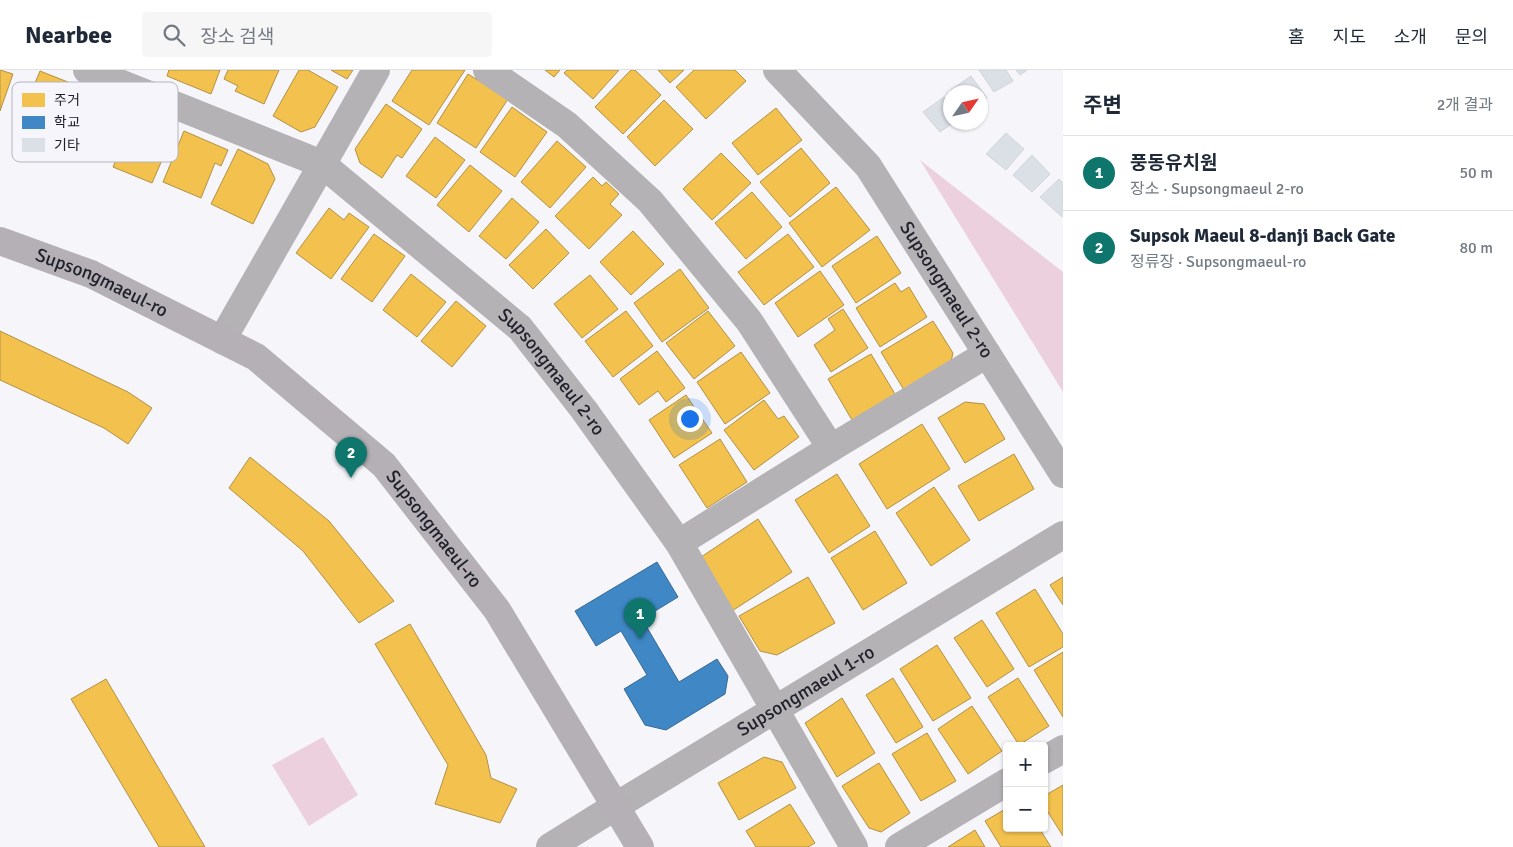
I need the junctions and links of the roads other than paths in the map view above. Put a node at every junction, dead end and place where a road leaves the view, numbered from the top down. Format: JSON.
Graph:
{"nodes":[{"id":1,"x":87,"y":70,"type":"edge"},
{"id":2,"x":376,"y":70,"type":"edge"},
{"id":3,"x":487,"y":70,"type":"edge"},
{"id":4,"x":777,"y":70,"type":"edge"},
{"id":5,"x":117,"y":82,"type":"edge"},
{"id":6,"x":178,"y":106,"type":"edge"},
{"id":7,"x":322,"y":164,"type":"junction"},
{"id":8,"x":0,"y":241,"type":"edge"},
{"id":9,"x":222,"y":340,"type":"junction"},
{"id":10,"x":987,"y":354,"type":"junction"},
{"id":11,"x":831,"y":448,"type":"junction"},
{"id":12,"x":1063,"y":474,"type":"edge"},
{"id":13,"x":1063,"y":535,"type":"edge"},
{"id":14,"x":680,"y":543,"type":"junction"},
{"id":15,"x":775,"y":709,"type":"junction"},
{"id":16,"x":1063,"y":749,"type":"edge"},
{"id":17,"x":1048,"y":758,"type":"edge"},
{"id":18,"x":1003,"y":784,"type":"edge"},
{"id":19,"x":616,"y":806,"type":"junction"},
{"id":20,"x":550,"y":847,"type":"edge"},
{"id":21,"x":640,"y":847,"type":"edge"},
{"id":22,"x":854,"y":847,"type":"edge"},
{"id":23,"x":899,"y":847,"type":"edge"}],
"edges":[{"from":1,"to":5,"type":"street","name":"Supsongmaeul 2-ro"},
{"from":2,"to":7,"type":"street"},
{"from":3,"to":11,"type":"street"},
{"from":4,"to":10,"type":"street","name":"Supsongmaeul 2-ro"},
{"from":6,"to":7,"type":"street","name":"Supsongmaeul 2-ro"},
{"from":7,"to":9,"type":"street"},
{"from":7,"to":14,"type":"street","name":"Supsongmaeul 2-ro"},
{"from":8,"to":9,"type":"main road","name":"Supsongmaeul-ro"},
{"from":9,"to":19,"type":"main road","name":"Supsongmaeul-ro"},
{"from":10,"to":11,"type":"street"},
{"from":10,"to":12,"type":"street","name":"Supsongmaeul 2-ro"},
{"from":11,"to":14,"type":"street"},
{"from":13,"to":15,"type":"street","name":"Supsongmaeul 1-ro"},
{"from":14,"to":15,"type":"street","name":"Supsongmaeul 2-ro"},
{"from":15,"to":19,"type":"street","name":"Supsongmaeul 1-ro"},
{"from":15,"to":22,"type":"street","name":"Supsongmaeul 2-ro"},
{"from":16,"to":17,"type":"street"},
{"from":18,"to":23,"type":"street"},
{"from":19,"to":20,"type":"street","name":"Supsongmaeul 1-ro"},
{"from":19,"to":21,"type":"main road","name":"Supsongmaeul-ro"}]}
